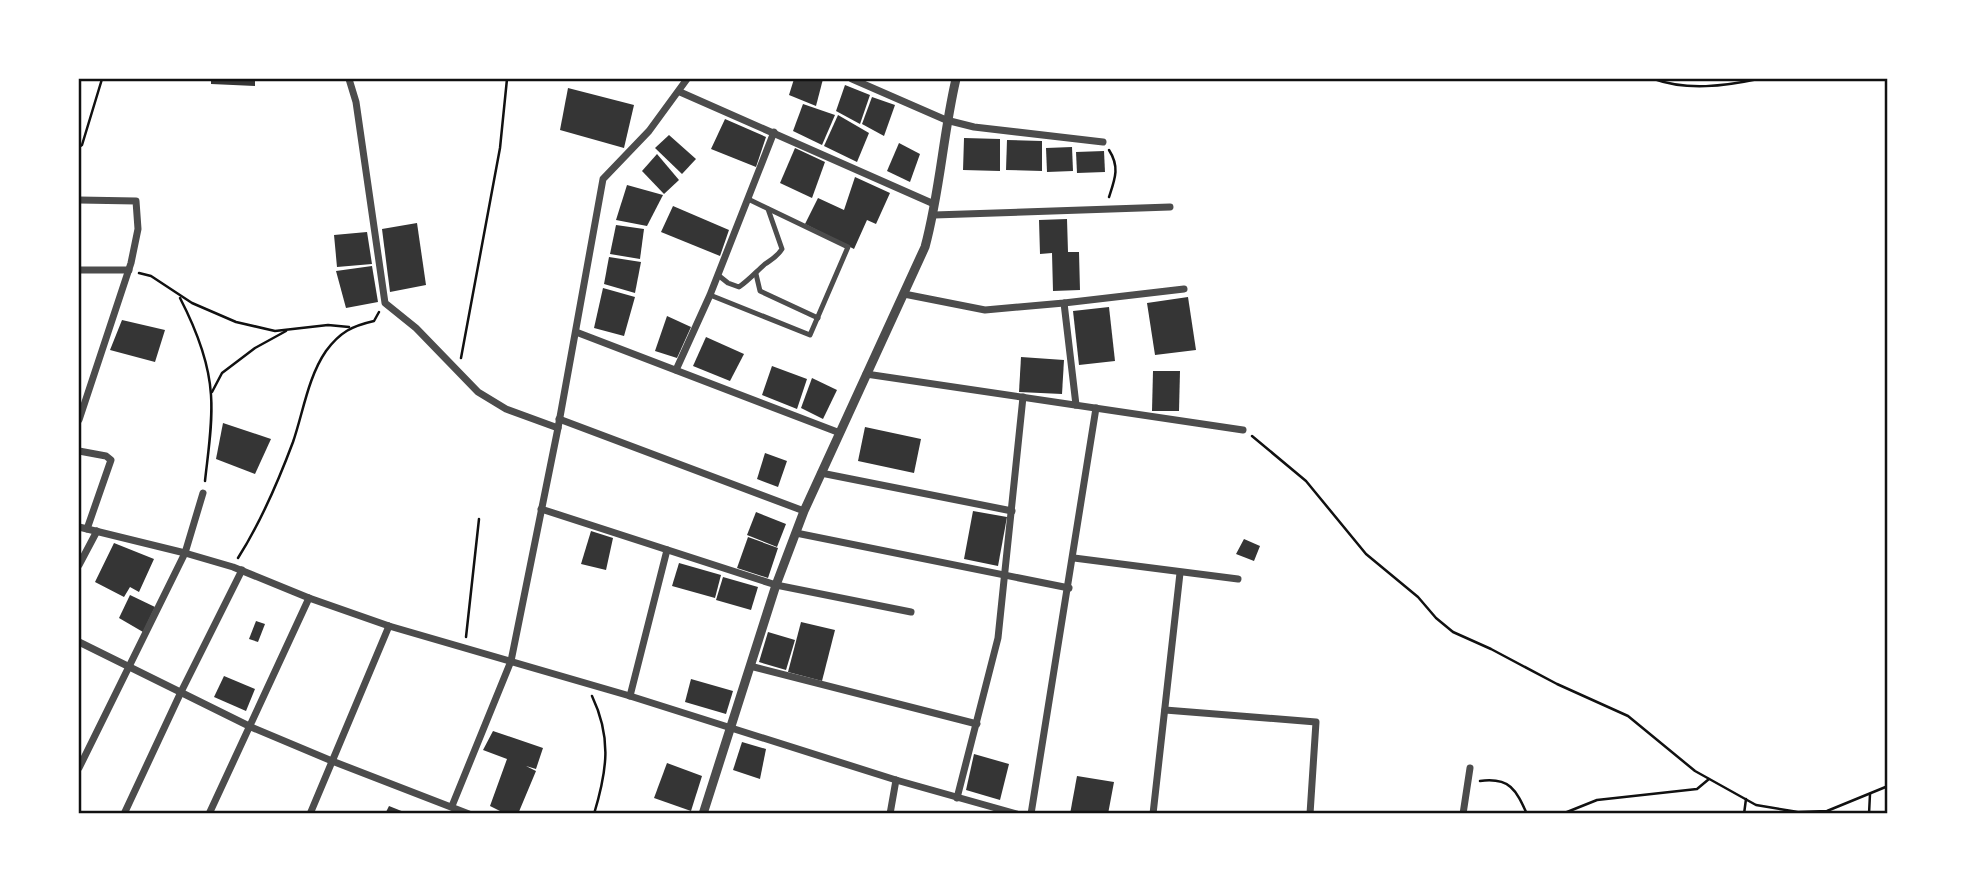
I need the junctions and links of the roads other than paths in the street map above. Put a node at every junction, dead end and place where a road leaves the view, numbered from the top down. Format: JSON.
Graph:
{"nodes":[{"id":1,"x":349,"y":79,"type":"edge"},
{"id":2,"x":687,"y":79,"type":"edge"},
{"id":3,"x":852,"y":79,"type":"edge"},
{"id":4,"x":956,"y":79,"type":"edge"},
{"id":5,"x":680,"y":92,"type":"junction"},
{"id":6,"x":946,"y":120,"type":"junction"},
{"id":7,"x":774,"y":132,"type":"junction"},
{"id":8,"x":1103,"y":142,"type":"road end"},
{"id":9,"x":748,"y":199,"type":"junction"},
{"id":10,"x":79,"y":200,"type":"edge"},
{"id":11,"x":934,"y":204,"type":"junction"},
{"id":12,"x":1170,"y":207,"type":"dead end"},
{"id":13,"x":768,"y":209,"type":"junction"},
{"id":14,"x":934,"y":215,"type":"junction"},
{"id":15,"x":79,"y":270,"type":"edge"},
{"id":16,"x":129,"y":270,"type":"junction"},
{"id":17,"x":756,"y":274,"type":"junction"},
{"id":18,"x":718,"y":275,"type":"junction"},
{"id":19,"x":1184,"y":289,"type":"dead end"},
{"id":20,"x":904,"y":294,"type":"junction"},
{"id":21,"x":710,"y":295,"type":"junction"},
{"id":22,"x":1064,"y":303,"type":"junction"},
{"id":23,"x":818,"y":318,"type":"junction"},
{"id":24,"x":576,"y":332,"type":"junction"},
{"id":25,"x":676,"y":370,"type":"junction"},
{"id":26,"x":866,"y":374,"type":"junction"},
{"id":27,"x":1023,"y":397,"type":"junction"},
{"id":28,"x":1076,"y":405,"type":"junction"},
{"id":29,"x":1096,"y":408,"type":"junction"},
{"id":30,"x":559,"y":419,"type":"junction"},
{"id":31,"x":79,"y":420,"type":"edge"},
{"id":32,"x":558,"y":428,"type":"junction"},
{"id":33,"x":1243,"y":430,"type":"road end"},
{"id":34,"x":840,"y":433,"type":"junction"},
{"id":35,"x":79,"y":451,"type":"edge"},
{"id":36,"x":821,"y":473,"type":"junction"},
{"id":37,"x":203,"y":493,"type":"road end"},
{"id":38,"x":541,"y":509,"type":"junction"},
{"id":39,"x":804,"y":511,"type":"junction"},
{"id":40,"x":1012,"y":511,"type":"junction"},
{"id":41,"x":83,"y":528,"type":"edge"},
{"id":42,"x":97,"y":531,"type":"junction"},
{"id":43,"x":796,"y":533,"type":"junction"},
{"id":44,"x":667,"y":550,"type":"junction"},
{"id":45,"x":185,"y":553,"type":"junction"},
{"id":46,"x":1074,"y":558,"type":"junction"},
{"id":47,"x":79,"y":565,"type":"edge"},
{"id":48,"x":242,"y":570,"type":"junction"},
{"id":49,"x":1180,"y":573,"type":"junction"},
{"id":50,"x":1005,"y":576,"type":"junction"},
{"id":51,"x":1238,"y":579,"type":"dead end"},
{"id":52,"x":776,"y":585,"type":"junction"},
{"id":53,"x":1069,"y":588,"type":"junction"},
{"id":54,"x":309,"y":598,"type":"junction"},
{"id":55,"x":911,"y":612,"type":"dead end"},
{"id":56,"x":389,"y":626,"type":"junction"},
{"id":57,"x":79,"y":642,"type":"edge"},
{"id":58,"x":511,"y":661,"type":"junction"},
{"id":59,"x":129,"y":666,"type":"junction"},
{"id":60,"x":750,"y":666,"type":"junction"},
{"id":61,"x":181,"y":692,"type":"junction"},
{"id":62,"x":630,"y":696,"type":"junction"},
{"id":63,"x":1164,"y":710,"type":"junction"},
{"id":64,"x":977,"y":724,"type":"junction"},
{"id":65,"x":251,"y":727,"type":"junction"},
{"id":66,"x":731,"y":727,"type":"junction"},
{"id":67,"x":332,"y":761,"type":"junction"},
{"id":68,"x":79,"y":768,"type":"edge"},
{"id":69,"x":1470,"y":768,"type":"dead end"},
{"id":70,"x":896,"y":780,"type":"junction"},
{"id":71,"x":957,"y":798,"type":"junction"},
{"id":72,"x":452,"y":806,"type":"junction"},
{"id":73,"x":124,"y":814,"type":"edge"},
{"id":74,"x":209,"y":814,"type":"edge"},
{"id":75,"x":310,"y":814,"type":"edge"},
{"id":76,"x":468,"y":814,"type":"edge"},
{"id":77,"x":703,"y":814,"type":"edge"},
{"id":78,"x":890,"y":814,"type":"edge"},
{"id":79,"x":1017,"y":814,"type":"edge"},
{"id":80,"x":1031,"y":814,"type":"edge"},
{"id":81,"x":1153,"y":814,"type":"edge"},
{"id":82,"x":1310,"y":814,"type":"edge"},
{"id":83,"x":1463,"y":814,"type":"edge"}],
"edges":[{"from":1,"to":32,"type":"street"},
{"from":2,"to":5,"type":"street"},
{"from":3,"to":6,"type":"street"},
{"from":4,"to":6,"type":"street"},
{"from":5,"to":7,"type":"street"},
{"from":5,"to":24,"type":"street"},
{"from":6,"to":8,"type":"street"},
{"from":6,"to":11,"type":"street"},
{"from":7,"to":9,"type":"street"},
{"from":7,"to":11,"type":"street"},
{"from":9,"to":13,"type":"street"},
{"from":9,"to":18,"type":"street"},
{"from":10,"to":16,"type":"street"},
{"from":11,"to":14,"type":"street"},
{"from":12,"to":14,"type":"street"},
{"from":13,"to":17,"type":"street"},
{"from":13,"to":23,"type":"street"},
{"from":14,"to":20,"type":"street"},
{"from":15,"to":16,"type":"street"},
{"from":16,"to":31,"type":"street"},
{"from":17,"to":18,"type":"street"},
{"from":17,"to":23,"type":"street"},
{"from":18,"to":21,"type":"street"},
{"from":19,"to":22,"type":"street"},
{"from":20,"to":22,"type":"street"},
{"from":20,"to":26,"type":"street"},
{"from":21,"to":23,"type":"street"},
{"from":21,"to":25,"type":"street"},
{"from":22,"to":28,"type":"street"},
{"from":24,"to":25,"type":"street"},
{"from":24,"to":30,"type":"street"},
{"from":25,"to":34,"type":"street"},
{"from":26,"to":27,"type":"street"},
{"from":26,"to":34,"type":"street"},
{"from":27,"to":28,"type":"street"},
{"from":27,"to":40,"type":"street"},
{"from":28,"to":29,"type":"street"},
{"from":29,"to":33,"type":"street"},
{"from":29,"to":46,"type":"street"},
{"from":30,"to":32,"type":"street"},
{"from":30,"to":39,"type":"street"},
{"from":32,"to":38,"type":"street"},
{"from":34,"to":36,"type":"street"},
{"from":35,"to":41,"type":"street"},
{"from":36,"to":39,"type":"street"},
{"from":36,"to":40,"type":"street"},
{"from":37,"to":45,"type":"street"},
{"from":38,"to":44,"type":"street"},
{"from":38,"to":58,"type":"street"},
{"from":39,"to":43,"type":"street"},
{"from":40,"to":50,"type":"street"},
{"from":41,"to":42,"type":"street"},
{"from":42,"to":45,"type":"street"},
{"from":42,"to":47,"type":"street"},
{"from":43,"to":50,"type":"street"},
{"from":43,"to":52,"type":"street"},
{"from":44,"to":52,"type":"street"},
{"from":44,"to":62,"type":"street"},
{"from":45,"to":48,"type":"street"},
{"from":45,"to":59,"type":"street"},
{"from":46,"to":49,"type":"street"},
{"from":46,"to":53,"type":"street"},
{"from":48,"to":54,"type":"street"},
{"from":48,"to":61,"type":"street"},
{"from":49,"to":51,"type":"street"},
{"from":49,"to":63,"type":"street"},
{"from":50,"to":53,"type":"street"},
{"from":50,"to":64,"type":"street"},
{"from":52,"to":55,"type":"street"},
{"from":52,"to":60,"type":"street"},
{"from":53,"to":80,"type":"street"},
{"from":54,"to":56,"type":"street"},
{"from":54,"to":65,"type":"street"},
{"from":56,"to":58,"type":"street"},
{"from":56,"to":67,"type":"street"},
{"from":57,"to":59,"type":"street"},
{"from":58,"to":62,"type":"street"},
{"from":58,"to":72,"type":"street"},
{"from":59,"to":61,"type":"street"},
{"from":59,"to":68,"type":"street"},
{"from":60,"to":64,"type":"street"},
{"from":60,"to":66,"type":"street"},
{"from":61,"to":65,"type":"street"},
{"from":61,"to":73,"type":"street"},
{"from":62,"to":66,"type":"street"},
{"from":63,"to":81,"type":"street"},
{"from":63,"to":82,"type":"street"},
{"from":64,"to":71,"type":"street"},
{"from":65,"to":67,"type":"street"},
{"from":65,"to":74,"type":"street"},
{"from":66,"to":70,"type":"street"},
{"from":66,"to":77,"type":"street"},
{"from":67,"to":72,"type":"street"},
{"from":67,"to":75,"type":"street"},
{"from":69,"to":83,"type":"street"},
{"from":70,"to":71,"type":"street"},
{"from":70,"to":78,"type":"street"},
{"from":71,"to":79,"type":"street"},
{"from":72,"to":76,"type":"street"}]}
